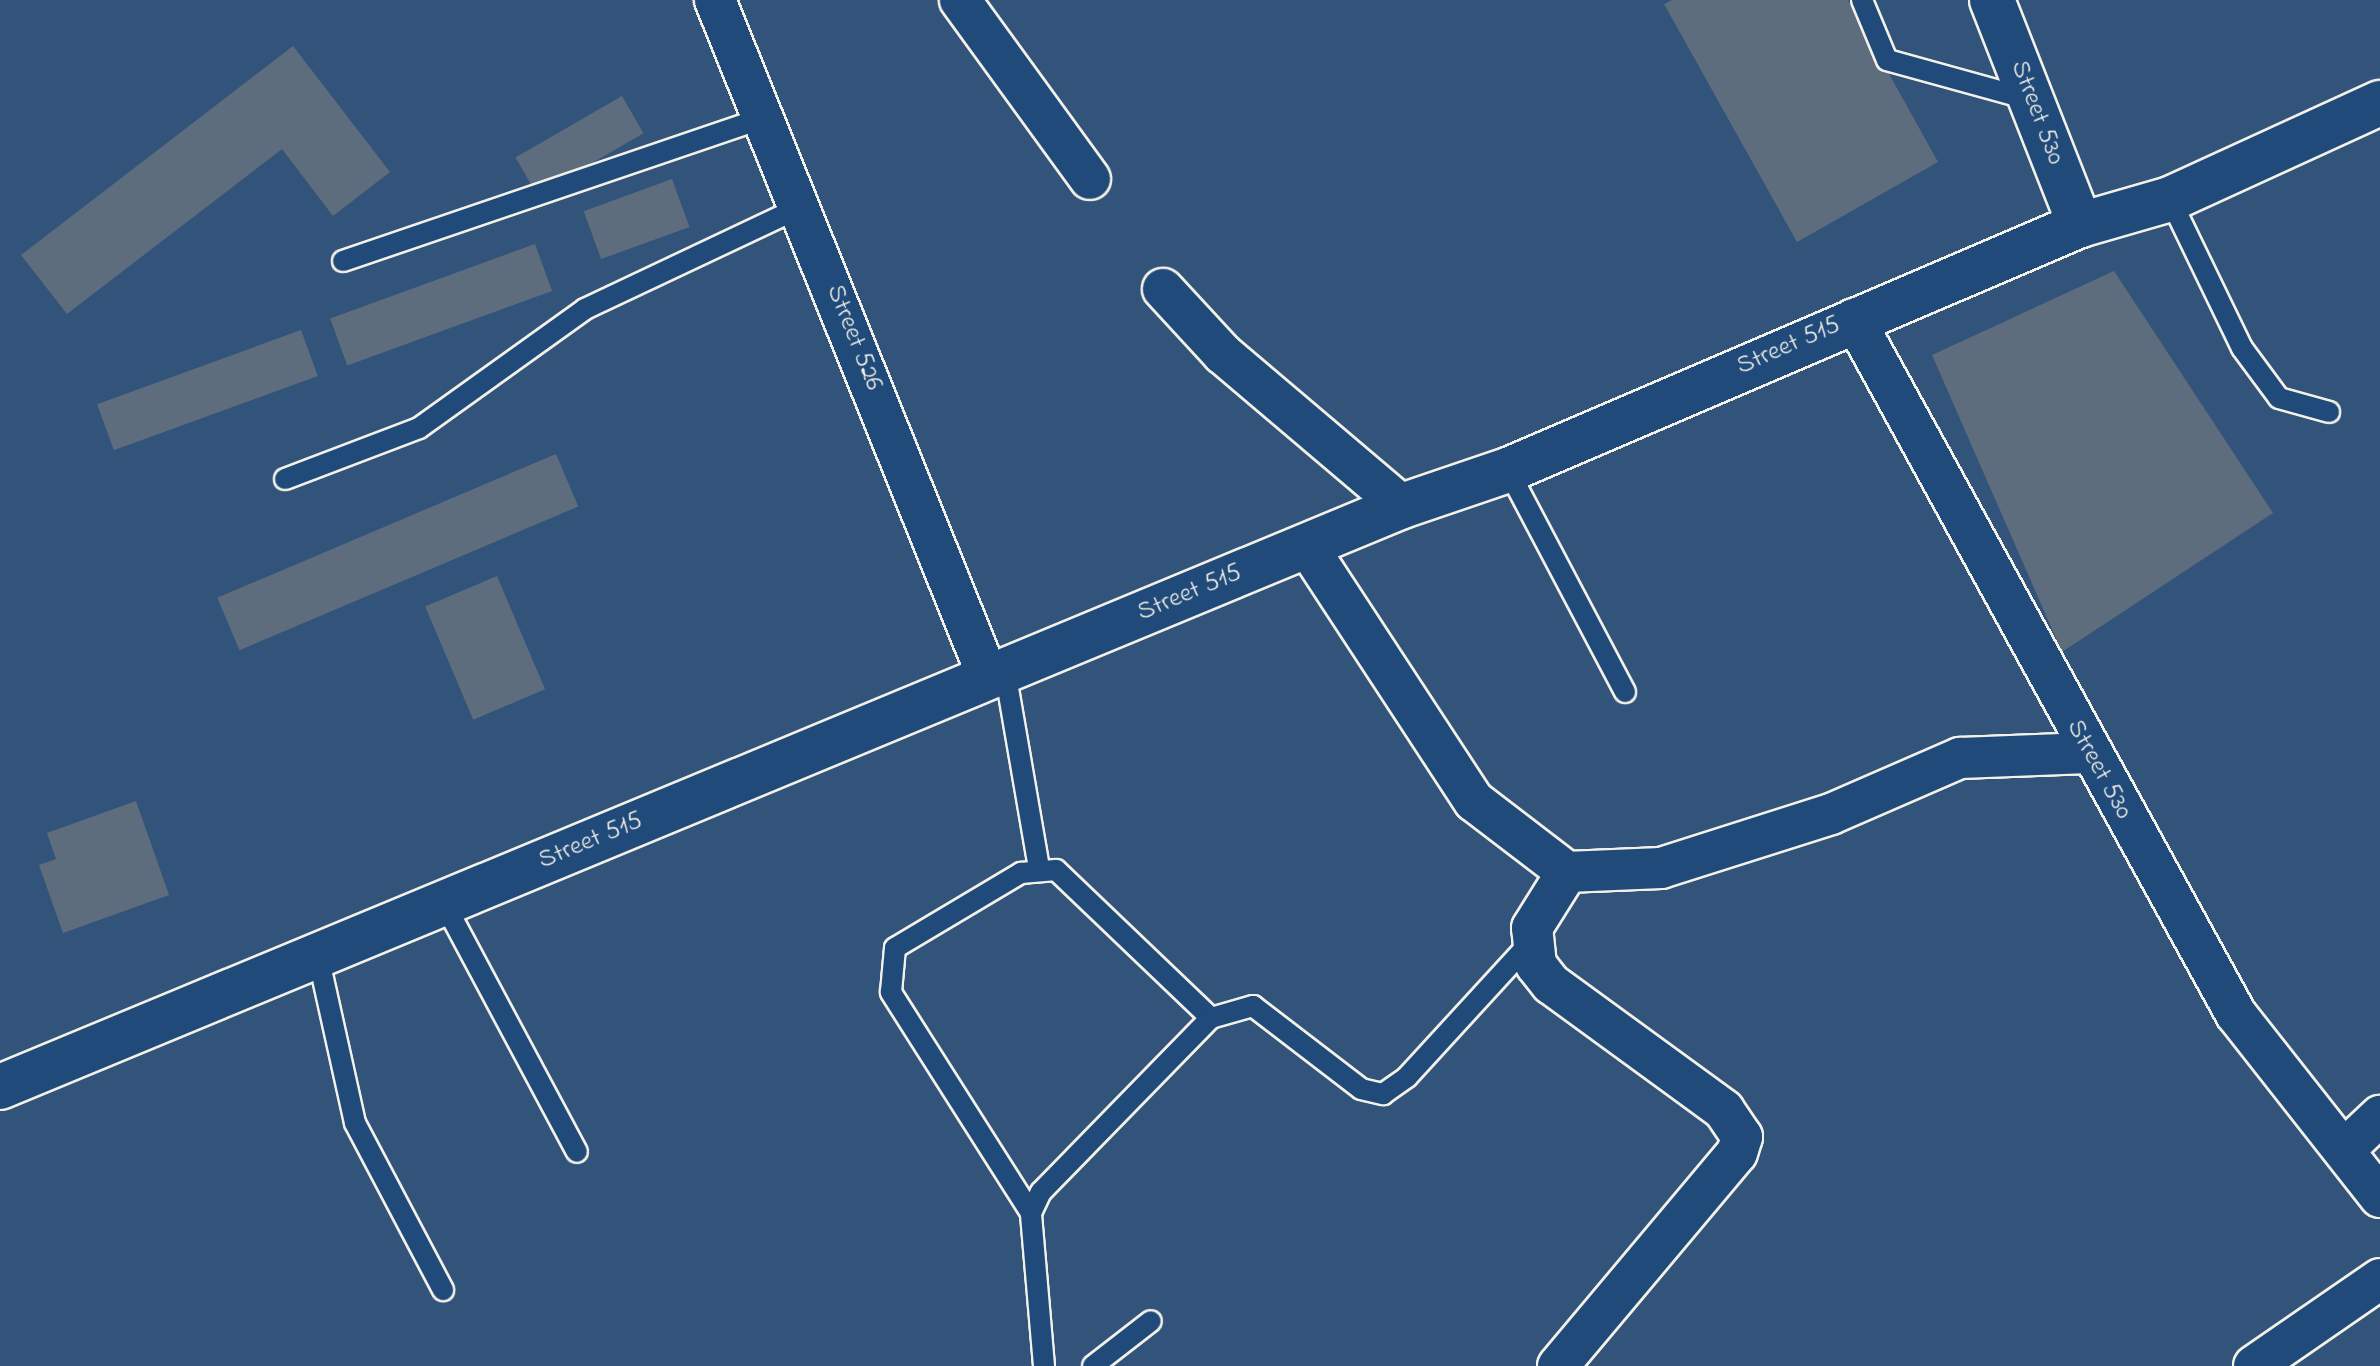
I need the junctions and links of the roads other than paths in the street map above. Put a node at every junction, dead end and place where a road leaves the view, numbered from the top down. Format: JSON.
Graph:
{"nodes":[{"id":1,"x":715,"y":0,"type":"edge"},
{"id":2,"x":960,"y":0,"type":"edge"},
{"id":3,"x":1862,"y":0,"type":"edge"},
{"id":4,"x":1992,"y":0,"type":"edge"},
{"id":5,"x":2031,"y":99,"type":"junction"},
{"id":6,"x":2380,"y":103,"type":"edge"},
{"id":7,"x":766,"y":117,"type":"junction"},
{"id":8,"x":1090,"y":179,"type":"dead end"},
{"id":9,"x":2170,"y":199,"type":"junction"},
{"id":10,"x":801,"y":207,"type":"junction"},
{"id":11,"x":2080,"y":225,"type":"junction"},
{"id":12,"x":343,"y":261,"type":"dead end"},
{"id":13,"x":1163,"y":289,"type":"dead end"},
{"id":14,"x":1854,"y":319,"type":"junction"},
{"id":15,"x":2329,"y":412,"type":"dead end"},
{"id":16,"x":1508,"y":470,"type":"junction"},
{"id":17,"x":285,"y":479,"type":"dead end"},
{"id":18,"x":1402,"y":506,"type":"junction"},
{"id":19,"x":1307,"y":546,"type":"junction"},
{"id":20,"x":997,"y":674,"type":"junction"},
{"id":21,"x":1625,"y":692,"type":"dead end"},
{"id":22,"x":2088,"y":753,"type":"junction"},
{"id":23,"x":1039,"y":868,"type":"junction"},
{"id":24,"x":1567,"y":872,"type":"junction"},
{"id":25,"x":444,"y":903,"type":"junction"},
{"id":26,"x":1530,"y":943,"type":"junction"},
{"id":27,"x":318,"y":956,"type":"junction"},
{"id":28,"x":1211,"y":1018,"type":"junction"},
{"id":29,"x":0,"y":1087,"type":"edge"},
{"id":30,"x":2380,"y":1116,"type":"edge"},
{"id":31,"x":2346,"y":1148,"type":"junction"},
{"id":32,"x":577,"y":1152,"type":"dead end"},
{"id":33,"x":2380,"y":1197,"type":"edge"},
{"id":34,"x":1031,"y":1213,"type":"junction"},
{"id":35,"x":2380,"y":1279,"type":"edge"},
{"id":36,"x":443,"y":1290,"type":"dead end"},
{"id":37,"x":1151,"y":1321,"type":"dead end"},
{"id":38,"x":1044,"y":1366,"type":"edge"},
{"id":39,"x":1093,"y":1366,"type":"edge"},
{"id":40,"x":1558,"y":1366,"type":"edge"},
{"id":41,"x":2254,"y":1366,"type":"edge"}],
"edges":[{"from":1,"to":7,"type":"street","name":"Street 526"},
{"from":2,"to":8,"type":"street"},
{"from":3,"to":5,"type":"lane"},
{"from":4,"to":5,"type":"street","name":"Street 530"},
{"from":5,"to":11,"type":"street","name":"Street 530"},
{"from":6,"to":9,"type":"street","name":"Street 515"},
{"from":7,"to":10,"type":"street","name":"Street 526"},
{"from":7,"to":12,"type":"lane"},
{"from":9,"to":11,"type":"street","name":"Street 515"},
{"from":9,"to":15,"type":"lane"},
{"from":10,"to":17,"type":"lane"},
{"from":10,"to":20,"type":"street","name":"Street 526"},
{"from":11,"to":14,"type":"street","name":"Street 515"},
{"from":13,"to":18,"type":"street"},
{"from":14,"to":16,"type":"street","name":"Street 515"},
{"from":14,"to":22,"type":"street","name":"Street 530"},
{"from":16,"to":18,"type":"street","name":"Street 515"},
{"from":16,"to":21,"type":"lane"},
{"from":18,"to":19,"type":"street","name":"Street 515"},
{"from":19,"to":20,"type":"street","name":"Street 515"},
{"from":19,"to":24,"type":"street"},
{"from":20,"to":23,"type":"lane"},
{"from":20,"to":25,"type":"street","name":"Street 515"},
{"from":22,"to":24,"type":"street"},
{"from":22,"to":31,"type":"street","name":"Street 530"},
{"from":23,"to":28,"type":"lane"},
{"from":23,"to":34,"type":"lane"},
{"from":24,"to":26,"type":"street"},
{"from":25,"to":27,"type":"street","name":"Street 515"},
{"from":25,"to":32,"type":"lane"},
{"from":26,"to":28,"type":"lane"},
{"from":26,"to":40,"type":"street"},
{"from":27,"to":29,"type":"street","name":"Street 515"},
{"from":27,"to":36,"type":"lane"},
{"from":28,"to":34,"type":"lane"},
{"from":30,"to":31,"type":"street"},
{"from":31,"to":33,"type":"street","name":"Street 530"},
{"from":34,"to":38,"type":"lane"},
{"from":35,"to":41,"type":"street"},
{"from":37,"to":39,"type":"lane"}]}
